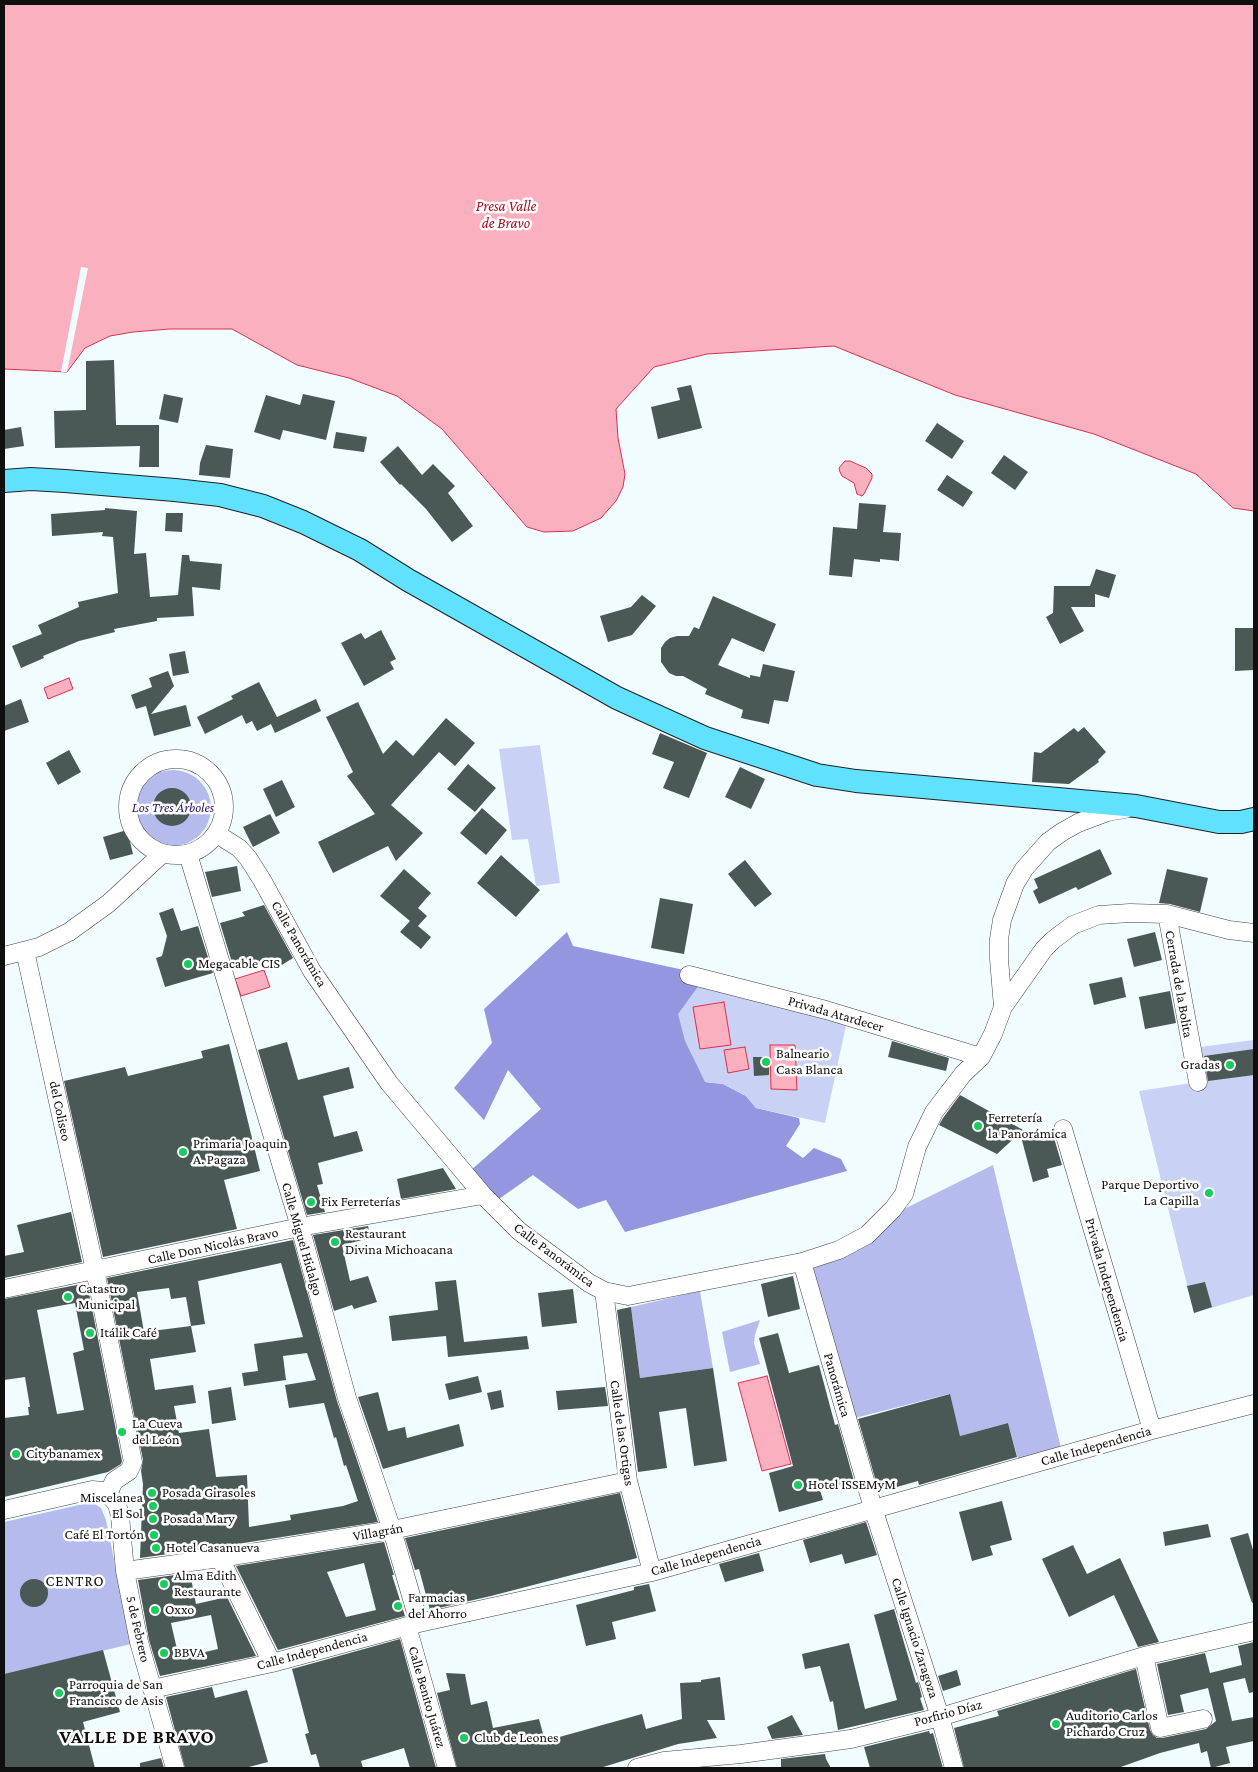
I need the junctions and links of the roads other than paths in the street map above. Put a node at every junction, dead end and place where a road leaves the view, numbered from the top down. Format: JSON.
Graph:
{"nodes":[{"id":1,"x":4,"y":480,"type":"edge"},
{"id":2,"x":1136,"y":806,"type":"junction"},
{"id":3,"x":1254,"y":819,"type":"edge"},
{"id":4,"x":216,"y":834,"type":"junction"},
{"id":5,"x":162,"y":854,"type":"junction"},
{"id":6,"x":188,"y":854,"type":"junction"},
{"id":7,"x":1167,"y":914,"type":"junction"},
{"id":8,"x":1254,"y":933,"type":"edge"},
{"id":9,"x":25,"y":951,"type":"junction"},
{"id":10,"x":4,"y":956,"type":"edge"},
{"id":11,"x":689,"y":975,"type":"dead end"},
{"id":12,"x":1003,"y":1007,"type":"junction"},
{"id":13,"x":982,"y":1056,"type":"junction"},
{"id":14,"x":1198,"y":1082,"type":"dead end"},
{"id":15,"x":1063,"y":1130,"type":"dead end"},
{"id":16,"x":483,"y":1195,"type":"junction"},
{"id":17,"x":300,"y":1227,"type":"junction"},
{"id":18,"x":802,"y":1262,"type":"junction"},
{"id":19,"x":95,"y":1270,"type":"junction"},
{"id":20,"x":4,"y":1289,"type":"edge"},
{"id":21,"x":604,"y":1291,"type":"junction"},
{"id":22,"x":1254,"y":1404,"type":"edge"},
{"id":23,"x":1152,"y":1430,"type":"junction"},
{"id":24,"x":628,"y":1481,"type":"junction"},
{"id":25,"x":108,"y":1494,"type":"junction"},
{"id":26,"x":873,"y":1508,"type":"junction"},
{"id":27,"x":4,"y":1510,"type":"edge"},
{"id":28,"x":392,"y":1530,"type":"junction"},
{"id":29,"x":220,"y":1558,"type":"junction"},
{"id":30,"x":125,"y":1571,"type":"junction"},
{"id":31,"x":652,"y":1572,"type":"junction"},
{"id":32,"x":413,"y":1625,"type":"junction"},
{"id":33,"x":1254,"y":1631,"type":"edge"},
{"id":34,"x":1144,"y":1656,"type":"junction"},
{"id":35,"x":272,"y":1663,"type":"junction"},
{"id":36,"x":152,"y":1689,"type":"junction"},
{"id":37,"x":940,"y":1717,"type":"junction"},
{"id":38,"x":1203,"y":1719,"type":"dead end"},
{"id":39,"x":743,"y":1761,"type":"edge"},
{"id":40,"x":175,"y":1768,"type":"edge"},
{"id":41,"x":447,"y":1768,"type":"edge"},
{"id":42,"x":637,"y":1768,"type":"edge"},
{"id":43,"x":954,"y":1768,"type":"edge"}],
"edges":[{"from":1,"to":2,"type":"main road"},
{"from":2,"to":3,"type":"main road"},
{"from":2,"to":12,"type":"street"},
{"from":4,"to":5,"type":"street"},
{"from":4,"to":6,"type":"street"},
{"from":4,"to":16,"type":"street","name":"Calle Panorámica"},
{"from":5,"to":6,"type":"street"},
{"from":5,"to":9,"type":"street"},
{"from":6,"to":17,"type":"street","name":"Calle Miguel Hidalgo"},
{"from":7,"to":8,"type":"street"},
{"from":7,"to":12,"type":"street"},
{"from":7,"to":14,"type":"street","name":"Cerrada de la Bolita"},
{"from":9,"to":10,"type":"street"},
{"from":9,"to":19,"type":"street","name":"del Coliseo"},
{"from":11,"to":13,"type":"street","name":"Privada Atardecer"},
{"from":12,"to":13,"type":"street","name":"Calle Panorámica"},
{"from":13,"to":18,"type":"street","name":"Calle Panorámica"},
{"from":15,"to":23,"type":"street","name":"Privada Independencia"},
{"from":16,"to":17,"type":"street","name":"Calle Don Nicolás Bravo"},
{"from":16,"to":21,"type":"street","name":"Calle Panorámica"},
{"from":17,"to":19,"type":"street","name":"Calle Don Nicolás Bravo"},
{"from":17,"to":28,"type":"street","name":"Calle Miguel Hidalgo"},
{"from":18,"to":21,"type":"street","name":"Calle Panorámica"},
{"from":18,"to":26,"type":"street","name":"Panorámica"},
{"from":19,"to":20,"type":"street","name":"Calle Don Nicolás Bravo"},
{"from":19,"to":25,"type":"street","name":"del Coliseo"},
{"from":21,"to":24,"type":"street","name":"Calle de las Ortigas"},
{"from":22,"to":23,"type":"street","name":"Calle Independencia"},
{"from":23,"to":26,"type":"street","name":"Calle Independencia"},
{"from":24,"to":28,"type":"street","name":"Villagrán"},
{"from":24,"to":31,"type":"street","name":"Calle de las Ortigas"},
{"from":25,"to":27,"type":"street"},
{"from":25,"to":30,"type":"street","name":"5 de Febrero"},
{"from":26,"to":31,"type":"street","name":"Calle Independencia"},
{"from":26,"to":37,"type":"street","name":"Calle Ignacio Zaragoza"},
{"from":28,"to":29,"type":"street","name":"Villagrán"},
{"from":28,"to":32,"type":"street","name":"Calle Miguel Hidalgo"},
{"from":29,"to":30,"type":"street","name":"Villagrán"},
{"from":29,"to":35,"type":"street"},
{"from":30,"to":36,"type":"street","name":"5 de Febrero"},
{"from":31,"to":32,"type":"street","name":"Calle Independencia"},
{"from":32,"to":35,"type":"street","name":"Calle Independencia"},
{"from":32,"to":41,"type":"street","name":"Calle Benito Juárez"},
{"from":33,"to":34,"type":"street","name":"Porfirio Díaz"},
{"from":34,"to":37,"type":"street","name":"Porfirio Díaz"},
{"from":34,"to":38,"type":"street"},
{"from":35,"to":36,"type":"street","name":"Calle Independencia"},
{"from":36,"to":40,"type":"street","name":"5 de Febrero"},
{"from":37,"to":39,"type":"street","name":"Porfirio Díaz"},
{"from":37,"to":43,"type":"street","name":"Calle Ignacio Zaragoza"},
{"from":39,"to":42,"type":"street","name":"Porfirio Díaz"}]}
